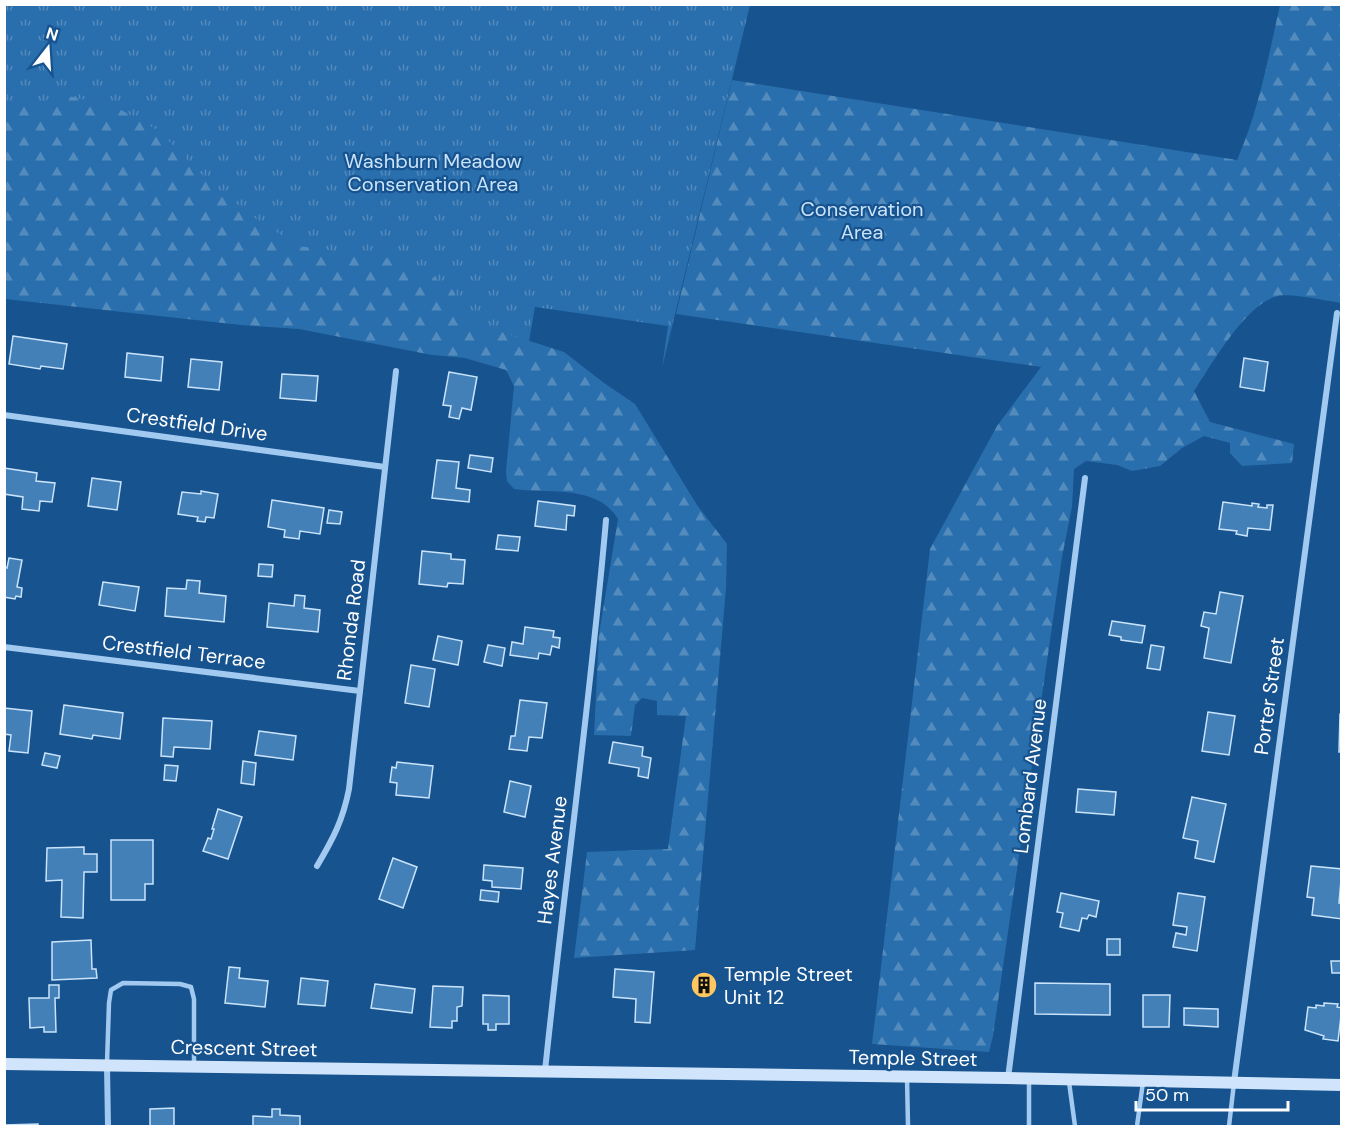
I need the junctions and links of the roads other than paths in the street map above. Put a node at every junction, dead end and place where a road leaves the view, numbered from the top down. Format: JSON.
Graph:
{"nodes":[{"id":1,"x":1337,"y":313,"type":"dead end"},
{"id":2,"x":396,"y":371,"type":"dead end"},
{"id":3,"x":4,"y":415,"type":"edge"},
{"id":4,"x":386,"y":466,"type":"junction"},
{"id":5,"x":1085,"y":478,"type":"dead end"},
{"id":6,"x":606,"y":520,"type":"dead end"},
{"id":7,"x":4,"y":647,"type":"edge"},
{"id":8,"x":360,"y":691,"type":"junction"},
{"id":9,"x":317,"y":866,"type":"dead end"},
{"id":10,"x":4,"y":1064,"type":"edge"},
{"id":11,"x":107,"y":1066,"type":"junction"},
{"id":12,"x":195,"y":1067,"type":"junction"},
{"id":13,"x":483,"y":1071,"type":"joint"},
{"id":14,"x":544,"y":1072,"type":"junction"},
{"id":15,"x":907,"y":1077,"type":"junction"},
{"id":16,"x":1007,"y":1078,"type":"junction"},
{"id":17,"x":1029,"y":1079,"type":"junction"},
{"id":18,"x":1068,"y":1079,"type":"junction"},
{"id":19,"x":1143,"y":1081,"type":"junction"},
{"id":20,"x":1234,"y":1083,"type":"junction"},
{"id":21,"x":1341,"y":1085,"type":"edge"},
{"id":22,"x":108,"y":1126,"type":"edge"},
{"id":23,"x":908,"y":1126,"type":"edge"},
{"id":24,"x":1029,"y":1126,"type":"edge"},
{"id":25,"x":1075,"y":1126,"type":"edge"},
{"id":26,"x":1137,"y":1126,"type":"edge"},
{"id":27,"x":1230,"y":1126,"type":"edge"}],
"edges":[{"from":1,"to":20,"type":"street","name":"Porter Street"},
{"from":2,"to":4,"type":"street","name":"Rhonda Road"},
{"from":3,"to":4,"type":"street","name":"Crestfield Drive"},
{"from":4,"to":8,"type":"street","name":"Rhonda Road"},
{"from":5,"to":16,"type":"street","name":"Lombard Avenue"},
{"from":6,"to":14,"type":"street","name":"Hayes Avenue"},
{"from":7,"to":8,"type":"street","name":"Crestfield Terrace"},
{"from":8,"to":9,"type":"street","name":"Rhonda Road"},
{"from":10,"to":11,"type":"main road","name":"Crescent Street"},
{"from":11,"to":12,"type":"main road","name":"Crescent Street"},
{"from":11,"to":12,"type":"lane"},
{"from":11,"to":22,"type":"street"},
{"from":12,"to":13,"type":"main road","name":"Crescent Street"},
{"from":13,"to":14,"type":"main road","name":"Temple Street"},
{"from":14,"to":15,"type":"main road","name":"Temple Street"},
{"from":15,"to":16,"type":"main road","name":"Temple Street"},
{"from":15,"to":23,"type":"lane"},
{"from":16,"to":17,"type":"main road","name":"Temple Street"},
{"from":17,"to":18,"type":"main road","name":"Temple Street"},
{"from":17,"to":24,"type":"lane"},
{"from":18,"to":19,"type":"main road","name":"Temple Street"},
{"from":18,"to":25,"type":"lane"},
{"from":19,"to":20,"type":"main road","name":"Temple Street"},
{"from":19,"to":26,"type":"lane"},
{"from":20,"to":21,"type":"main road","name":"Temple Street"},
{"from":20,"to":27,"type":"lane"}]}
